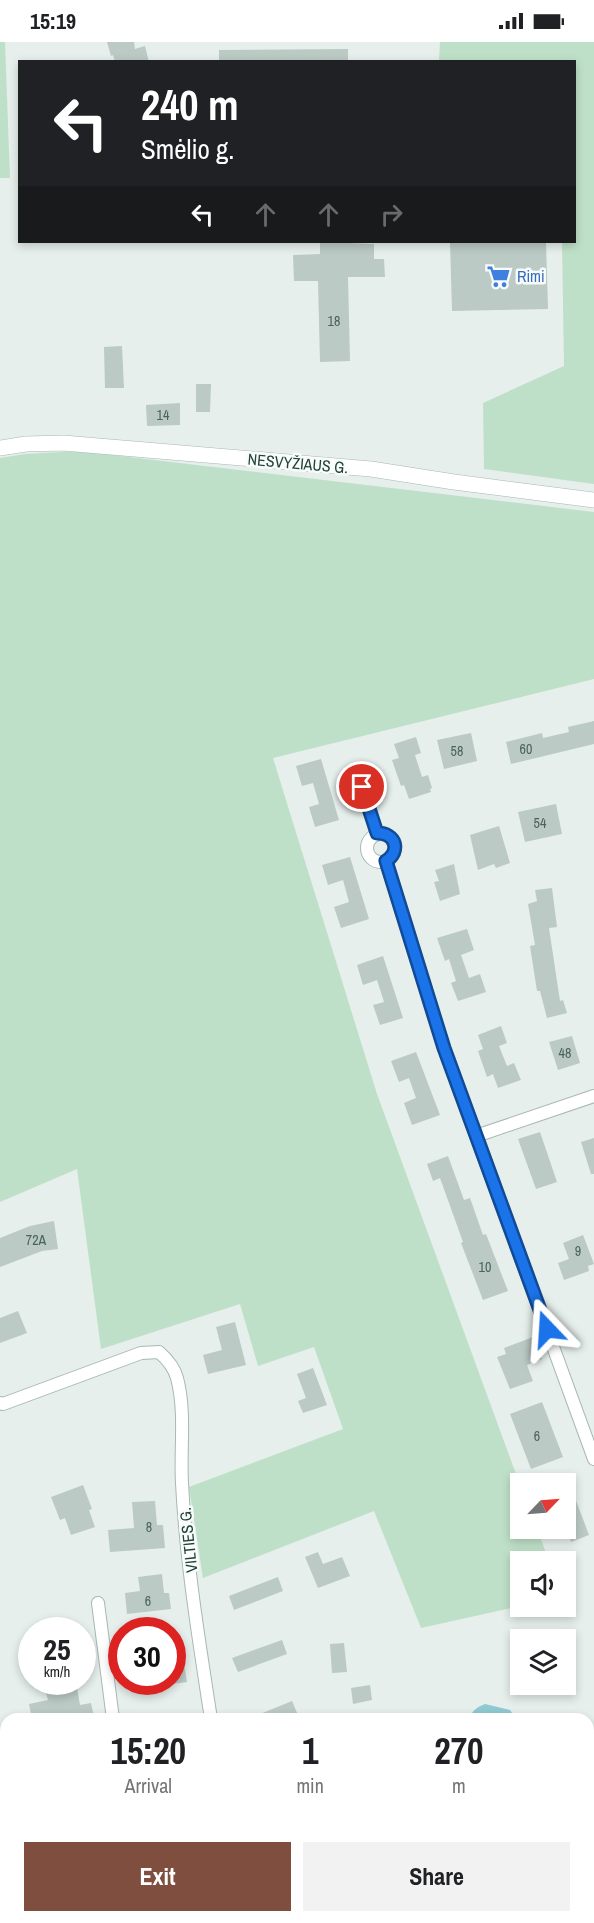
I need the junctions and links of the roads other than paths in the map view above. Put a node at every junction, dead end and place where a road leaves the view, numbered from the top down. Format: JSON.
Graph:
{"nodes":[{"id":1,"x":0,"y":448,"type":"edge"},
{"id":2,"x":594,"y":500,"type":"edge"},
{"id":3,"x":362,"y":787,"type":"dead end"},
{"id":4,"x":377,"y":833,"type":"junction"},
{"id":5,"x":386,"y":861,"type":"junction"},
{"id":6,"x":594,"y":1096,"type":"edge"},
{"id":7,"x":476,"y":1136,"type":"junction"},
{"id":8,"x":0,"y":1403,"type":"edge"},
{"id":9,"x":594,"y":1459,"type":"edge"},
{"id":10,"x":98,"y":1603,"type":"dead end"},
{"id":11,"x":112,"y":1713,"type":"edge"},
{"id":12,"x":210,"y":1713,"type":"edge"}],
"edges":[{"from":1,"to":2,"type":"street","name":"NESVYŽIAUS G."},
{"from":3,"to":4,"type":"street"},
{"from":4,"to":5,"type":"street"},
{"from":4,"to":5,"type":"street"},
{"from":5,"to":7,"type":"street"},
{"from":6,"to":7,"type":"street"},
{"from":7,"to":9,"type":"street"},
{"from":8,"to":12,"type":"street","name":"VILTIES G."},
{"from":10,"to":11,"type":"street"}]}
